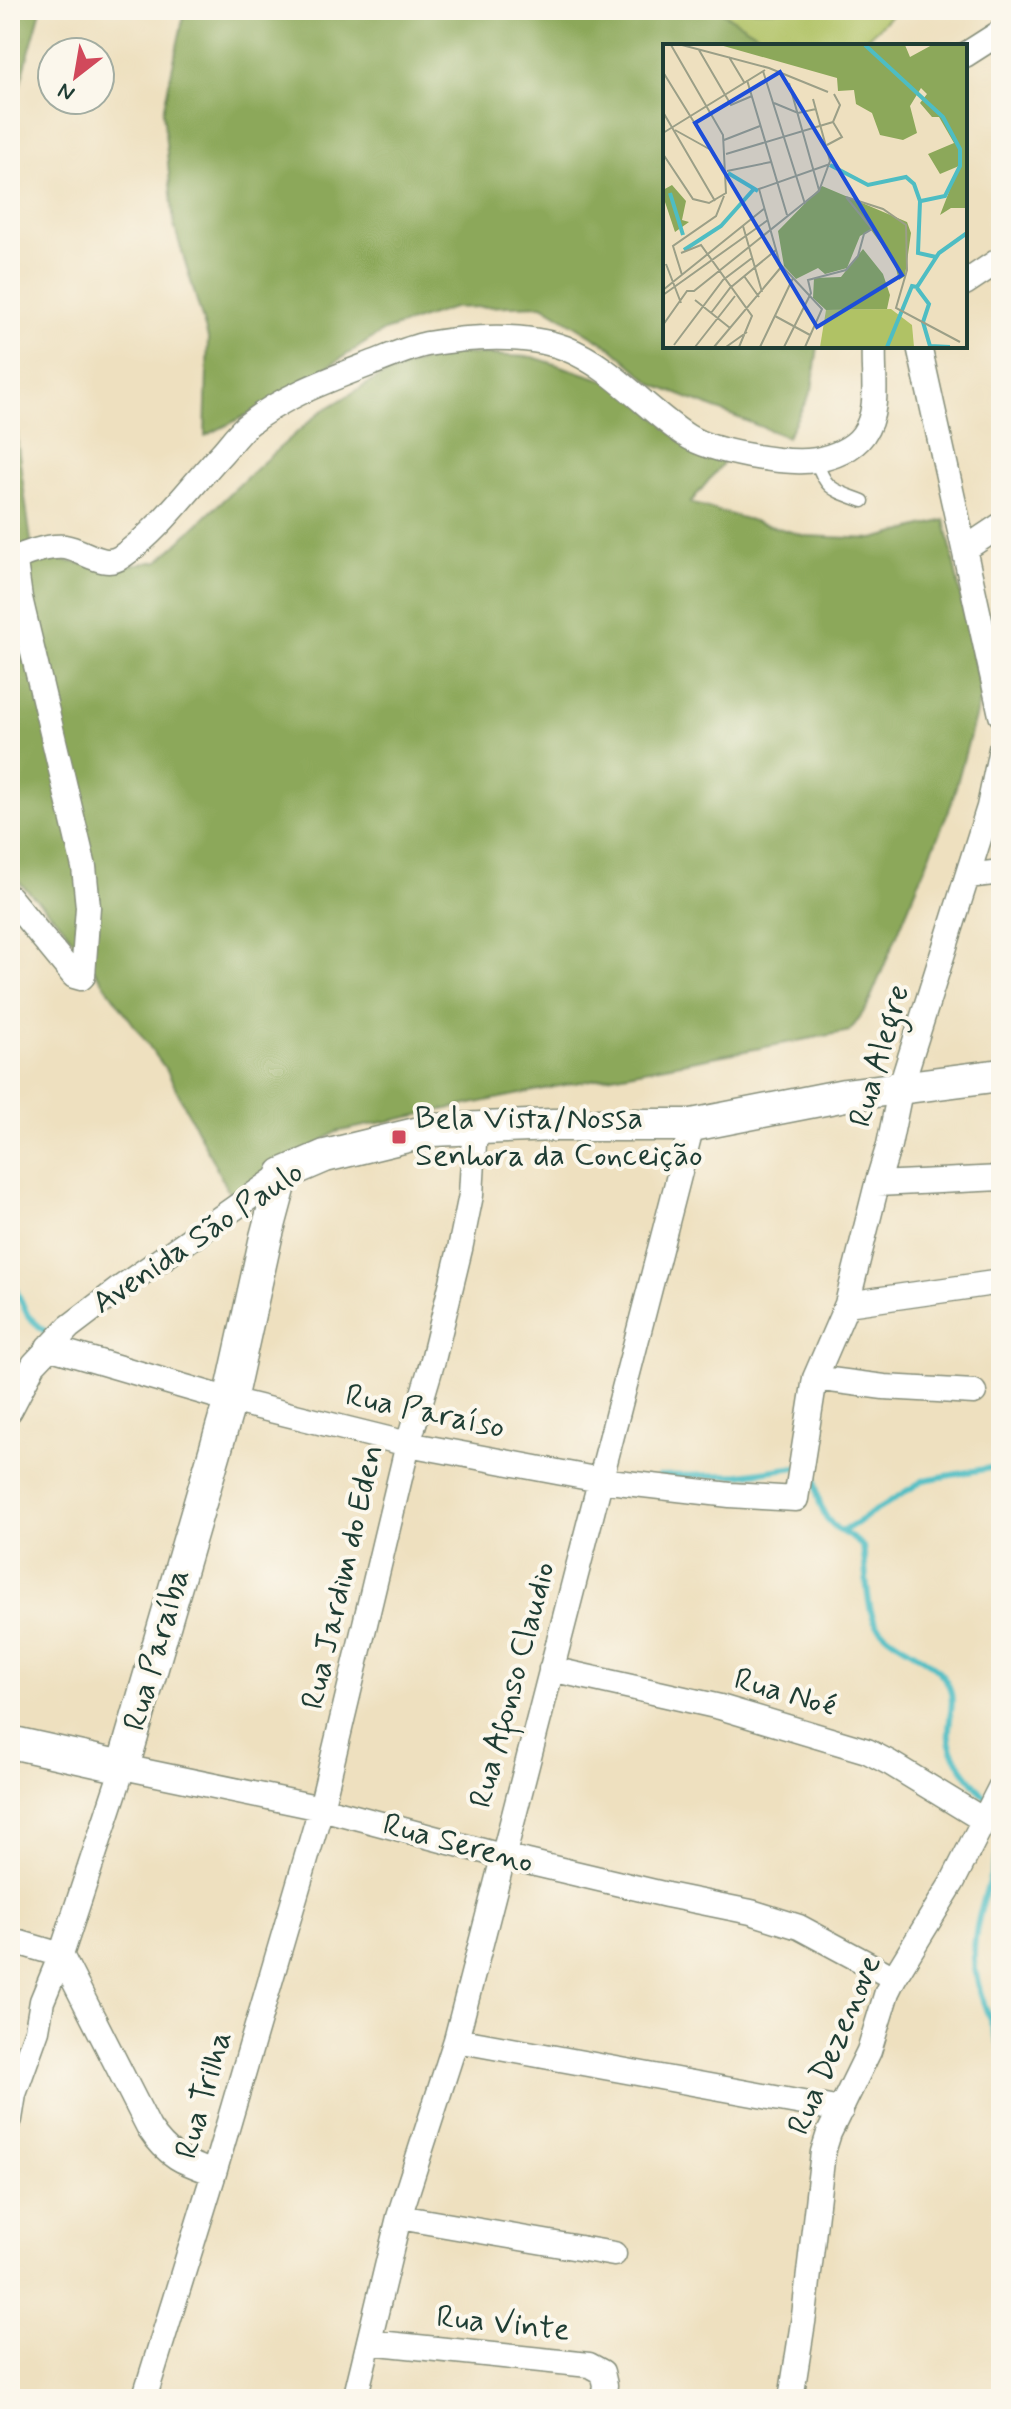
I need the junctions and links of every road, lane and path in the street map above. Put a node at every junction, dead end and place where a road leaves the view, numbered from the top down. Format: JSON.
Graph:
{"nodes":[{"id":1,"x":1001,"y":32,"type":"edge"},
{"id":2,"x":967,"y":54,"type":"edge"},
{"id":3,"x":1001,"y":259,"type":"edge"},
{"id":4,"x":967,"y":282,"type":"edge"},
{"id":5,"x":874,"y":348,"type":"edge"},
{"id":6,"x":919,"y":348,"type":"edge"},
{"id":7,"x":816,"y":460,"type":"junction"},
{"id":8,"x":863,"y":501,"type":"dead end"},
{"id":9,"x":1001,"y":525,"type":"edge"},
{"id":10,"x":965,"y":549,"type":"junction"},
{"id":11,"x":1001,"y":714,"type":"edge"},
{"id":12,"x":1001,"y":749,"type":"edge"},
{"id":13,"x":1001,"y":872,"type":"edge"},
{"id":14,"x":968,"y":876,"type":"junction"},
{"id":15,"x":10,"y":898,"type":"edge"},
{"id":16,"x":1001,"y":1075,"type":"edge"},
{"id":17,"x":901,"y":1086,"type":"junction"},
{"id":18,"x":692,"y":1125,"type":"junction"},
{"id":19,"x":475,"y":1127,"type":"junction"},
{"id":20,"x":283,"y":1174,"type":"junction"},
{"id":21,"x":1001,"y":1178,"type":"edge"},
{"id":22,"x":877,"y":1184,"type":"junction"},
{"id":23,"x":1001,"y":1282,"type":"edge"},
{"id":24,"x":847,"y":1304,"type":"junction"},
{"id":25,"x":48,"y":1347,"type":"junction"},
{"id":26,"x":815,"y":1378,"type":"junction"},
{"id":27,"x":974,"y":1392,"type":"dead end"},
{"id":28,"x":230,"y":1400,"type":"junction"},
{"id":29,"x":10,"y":1410,"type":"edge"},
{"id":30,"x":408,"y":1444,"type":"junction"},
{"id":31,"x":600,"y":1480,"type":"junction"},
{"id":32,"x":796,"y":1499,"type":"joint"},
{"id":33,"x":551,"y":1669,"type":"junction"},
{"id":34,"x":10,"y":1742,"type":"edge"},
{"id":35,"x":123,"y":1767,"type":"junction"},
{"id":36,"x":996,"y":1803,"type":"edge"},
{"id":37,"x":321,"y":1808,"type":"junction"},
{"id":38,"x":502,"y":1856,"type":"junction"},
{"id":39,"x":10,"y":1940,"type":"edge"},
{"id":40,"x":61,"y":1955,"type":"junction"},
{"id":41,"x":894,"y":1978,"type":"junction"},
{"id":42,"x":456,"y":2040,"type":"junction"},
{"id":43,"x":841,"y":2110,"type":"junction"},
{"id":44,"x":10,"y":2119,"type":"edge"},
{"id":45,"x":214,"y":2173,"type":"junction"},
{"id":46,"x":399,"y":2217,"type":"junction"},
{"id":47,"x":614,"y":2254,"type":"dead end"},
{"id":48,"x":369,"y":2342,"type":"junction"},
{"id":49,"x":144,"y":2399,"type":"edge"},
{"id":50,"x":355,"y":2399,"type":"edge"},
{"id":51,"x":603,"y":2399,"type":"edge"},
{"id":52,"x":791,"y":2399,"type":"edge"}],
"edges":[{"from":1,"to":2,"type":"street"},
{"from":3,"to":4,"type":"street"},
{"from":5,"to":7,"type":"street"},
{"from":6,"to":10,"type":"street"},
{"from":7,"to":8,"type":"lane"},
{"from":7,"to":15,"type":"street"},
{"from":9,"to":10,"type":"street"},
{"from":10,"to":11,"type":"street"},
{"from":12,"to":14,"type":"street","name":"Rua Alegre"},
{"from":13,"to":14,"type":"street"},
{"from":14,"to":17,"type":"street","name":"Rua Alegre"},
{"from":16,"to":17,"type":"street","name":"Avenida São Paulo"},
{"from":17,"to":18,"type":"street","name":"Avenida São Paulo"},
{"from":17,"to":22,"type":"street","name":"Rua Alegre"},
{"from":18,"to":19,"type":"street","name":"Avenida São Paulo"},
{"from":18,"to":31,"type":"street","name":"Rua Afonso Claudio"},
{"from":19,"to":20,"type":"street","name":"Avenida São Paulo"},
{"from":19,"to":30,"type":"street","name":"Rua Jardim do Eden"},
{"from":20,"to":25,"type":"street","name":"Avenida São Paulo"},
{"from":20,"to":28,"type":"street","name":"Rua Paraíba"},
{"from":21,"to":22,"type":"street"},
{"from":22,"to":24,"type":"street","name":"Rua Alegre"},
{"from":23,"to":24,"type":"street"},
{"from":24,"to":26,"type":"street","name":"Rua Alegre"},
{"from":25,"to":28,"type":"street","name":"Rua Paraíso"},
{"from":25,"to":29,"type":"street","name":"Avenida São Paulo"},
{"from":26,"to":27,"type":"street"},
{"from":26,"to":32,"type":"street","name":"Rua Alegre"},
{"from":28,"to":30,"type":"street","name":"Rua Paraíso"},
{"from":28,"to":35,"type":"street","name":"Rua Paraíba"},
{"from":30,"to":31,"type":"street","name":"Rua Paraíso"},
{"from":30,"to":37,"type":"street","name":"Rua Jardim do Eden"},
{"from":31,"to":32,"type":"street","name":"Rua Paraíso"},
{"from":31,"to":33,"type":"street","name":"Rua Afonso Claudio"},
{"from":33,"to":36,"type":"street","name":"Rua Noé"},
{"from":33,"to":38,"type":"street","name":"Rua Afonso Claudio"},
{"from":34,"to":35,"type":"street","name":"Rua Sereno"},
{"from":35,"to":37,"type":"street","name":"Rua Sereno"},
{"from":35,"to":40,"type":"street","name":"Rua Paraíba"},
{"from":36,"to":41,"type":"street","name":"Rua Dezenove"},
{"from":37,"to":38,"type":"street","name":"Rua Sereno"},
{"from":37,"to":45,"type":"street","name":"Rua Trilha"},
{"from":38,"to":41,"type":"street","name":"Rua Sereno"},
{"from":38,"to":42,"type":"street","name":"Rua Afonso Claudio"},
{"from":39,"to":40,"type":"street"},
{"from":40,"to":44,"type":"street","name":"Rua Paraíba"},
{"from":40,"to":45,"type":"street"},
{"from":41,"to":43,"type":"street","name":"Rua Dezenove"},
{"from":42,"to":43,"type":"street"},
{"from":42,"to":46,"type":"street","name":"Rua Afonso Claudio"},
{"from":43,"to":52,"type":"street","name":"Rua Dezenove"},
{"from":45,"to":49,"type":"street","name":"Rua Trilha"},
{"from":46,"to":47,"type":"street"},
{"from":46,"to":48,"type":"street","name":"Rua Afonso Claudio"},
{"from":48,"to":50,"type":"street","name":"Rua Afonso Claudio"},
{"from":48,"to":51,"type":"street","name":"Rua Vinte"}]}
